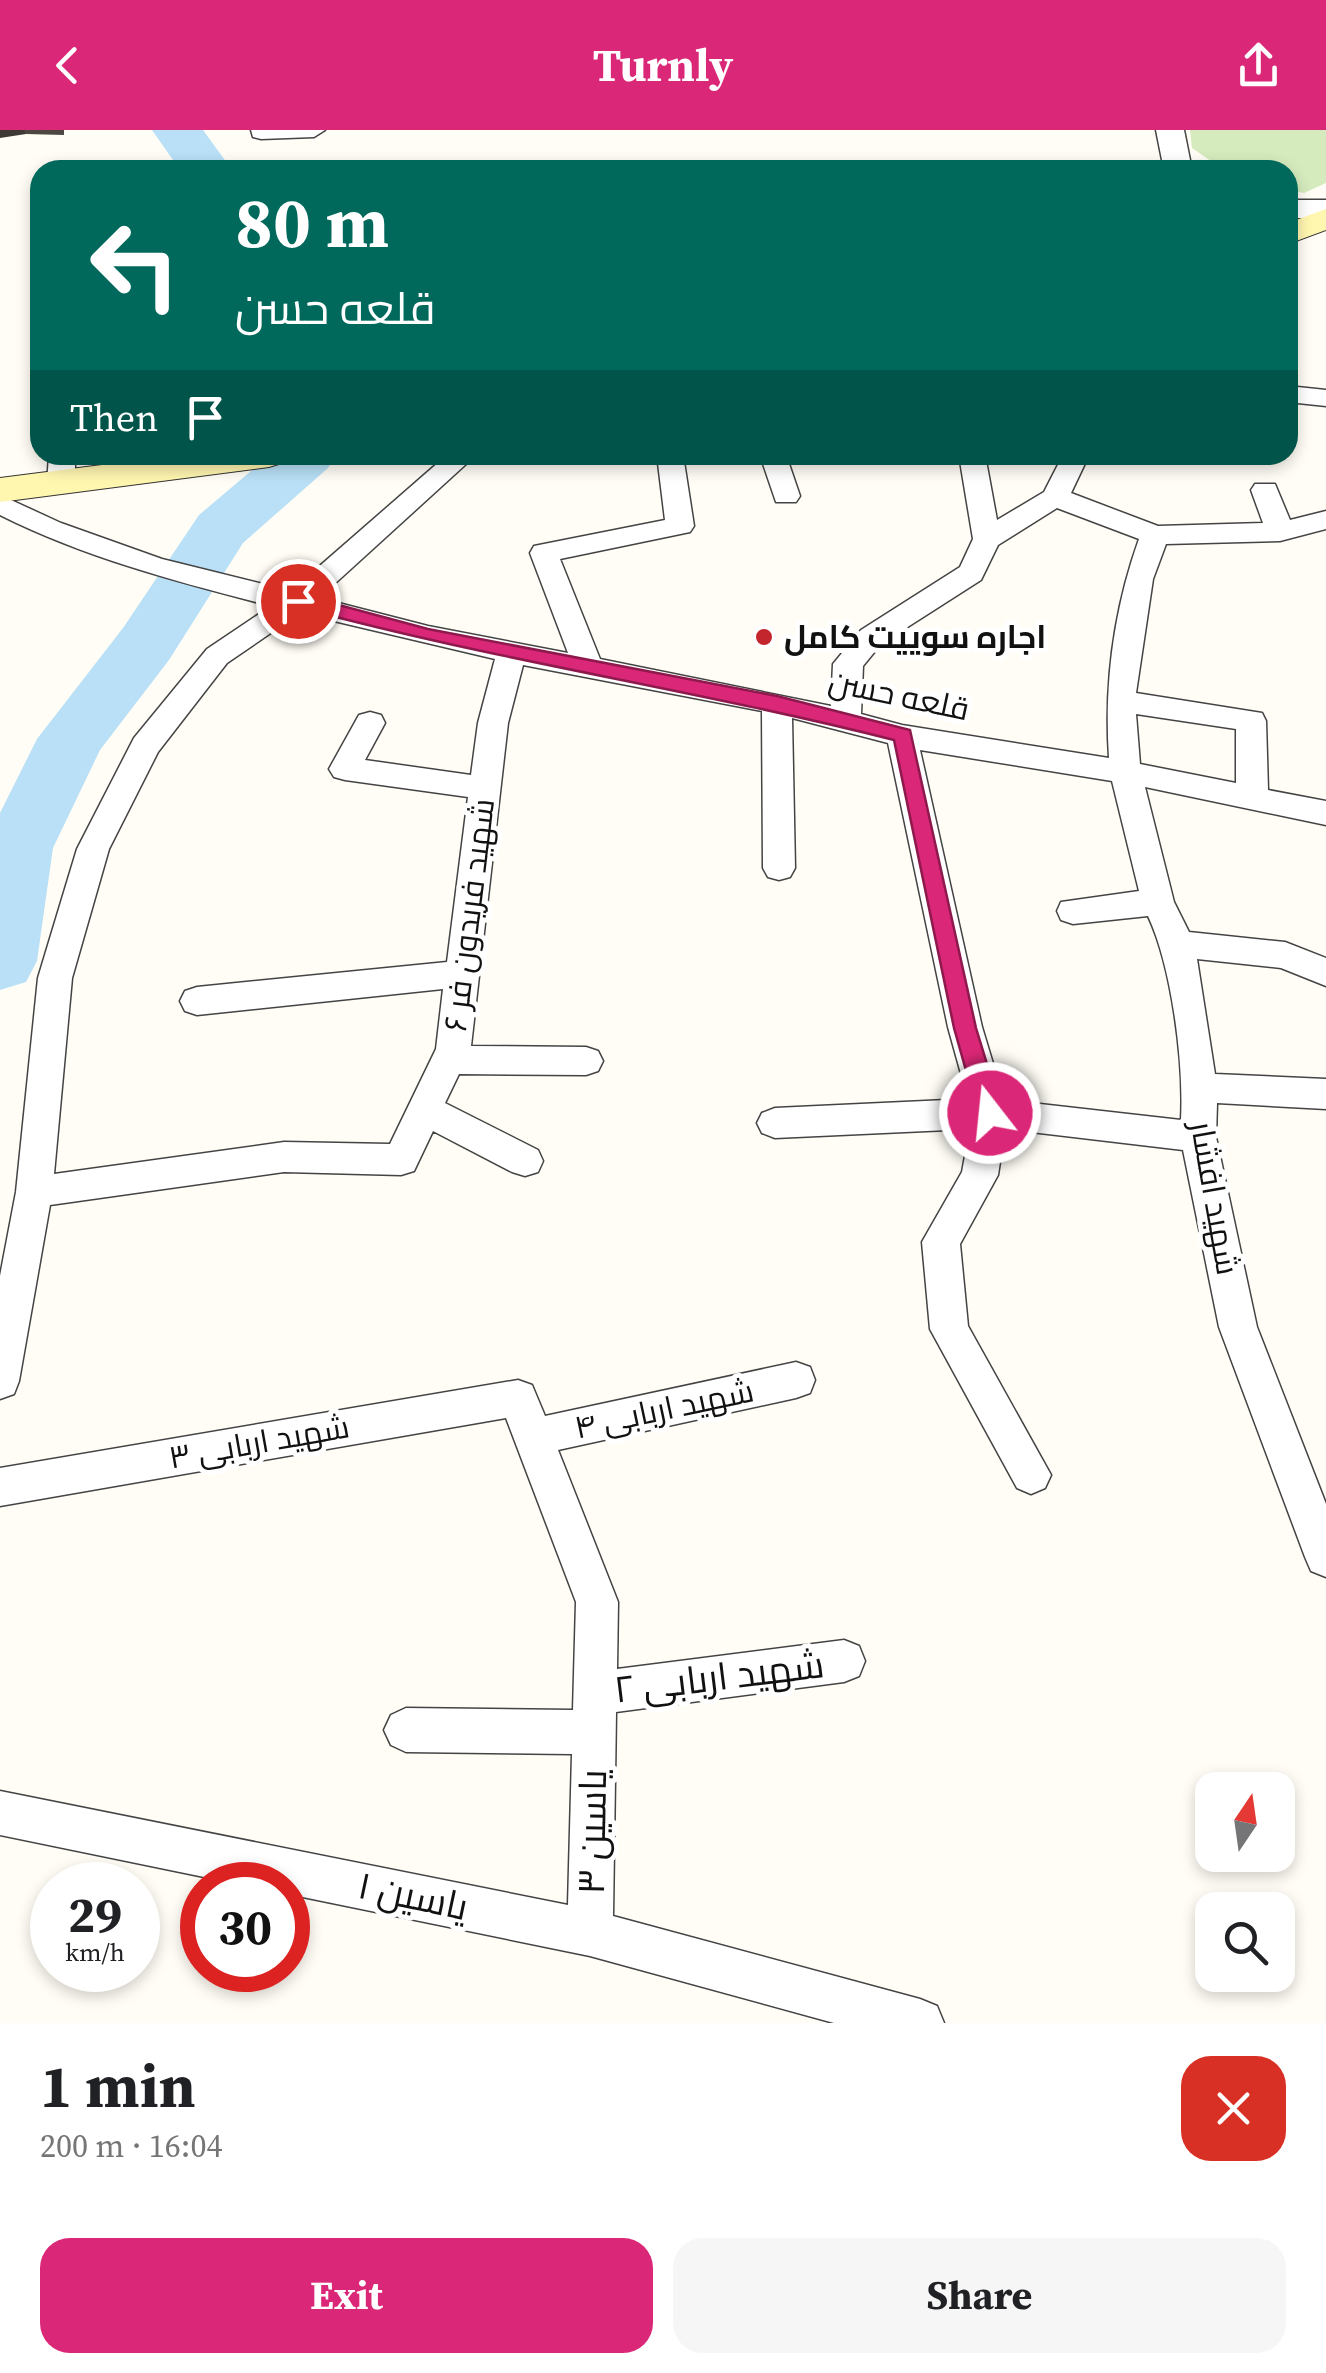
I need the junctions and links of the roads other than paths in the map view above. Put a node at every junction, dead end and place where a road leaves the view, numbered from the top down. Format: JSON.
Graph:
{"nodes":[{"id":1,"x":314,"y":130,"type":"edge"},
{"id":2,"x":262,"y":132,"type":"edge"},
{"id":3,"x":1298,"y":209,"type":"edge"},
{"id":4,"x":1326,"y":209,"type":"edge"},
{"id":5,"x":1326,"y":219,"type":"edge"},
{"id":6,"x":1298,"y":230,"type":"edge"},
{"id":7,"x":1298,"y":395,"type":"edge"},
{"id":8,"x":1326,"y":398,"type":"edge"},
{"id":9,"x":134,"y":465,"type":"edge"},
{"id":10,"x":452,"y":465,"type":"edge"},
{"id":11,"x":671,"y":465,"type":"edge"},
{"id":12,"x":776,"y":465,"type":"edge"},
{"id":13,"x":974,"y":465,"type":"edge"},
{"id":14,"x":1071,"y":465,"type":"edge"},
{"id":15,"x":62,"y":470,"type":"edge"},
{"id":16,"x":0,"y":490,"type":"edge"},
{"id":17,"x":1265,"y":490,"type":"dead end"},
{"id":18,"x":786,"y":496,"type":"dead end"},
{"id":19,"x":1056,"y":498,"type":"junction"},
{"id":20,"x":0,"y":504,"type":"edge"},
{"id":21,"x":1326,"y":520,"type":"edge"},
{"id":22,"x":1280,"y":532,"type":"junction"},
{"id":23,"x":1155,"y":535,"type":"junction"},
{"id":24,"x":987,"y":538,"type":"junction"},
{"id":25,"x":298,"y":601,"type":"junction"},
{"id":26,"x":512,"y":652,"type":"junction"},
{"id":27,"x":588,"y":666,"type":"junction"},
{"id":28,"x":1120,"y":701,"type":"junction"},
{"id":29,"x":777,"y":703,"type":"junction"},
{"id":30,"x":845,"y":721,"type":"junction"},
{"id":31,"x":370,"y":722,"type":"dead end"},
{"id":32,"x":902,"y":736,"type":"junction"},
{"id":33,"x":1125,"y":772,"type":"junction"},
{"id":34,"x":485,"y":788,"type":"junction"},
{"id":35,"x":1252,"y":798,"type":"junction"},
{"id":36,"x":1326,"y":813,"type":"edge"},
{"id":37,"x":780,"y":868,"type":"dead end"},
{"id":38,"x":1158,"y":902,"type":"junction"},
{"id":39,"x":1073,"y":910,"type":"dead end"},
{"id":40,"x":1178,"y":944,"type":"junction"},
{"id":41,"x":1326,"y":973,"type":"edge"},
{"id":42,"x":462,"y":974,"type":"junction"},
{"id":43,"x":197,"y":1002,"type":"dead end"},
{"id":44,"x":448,"y":1060,"type":"junction"},
{"id":45,"x":586,"y":1061,"type":"dead end"},
{"id":46,"x":1200,"y":1088,"type":"junction"},
{"id":47,"x":1326,"y":1094,"type":"edge"},
{"id":48,"x":425,"y":1110,"type":"junction"},
{"id":49,"x":990,"y":1113,"type":"junction"},
{"id":50,"x":776,"y":1123,"type":"dead end"},
{"id":51,"x":1198,"y":1137,"type":"junction"},
{"id":52,"x":526,"y":1161,"type":"dead end"},
{"id":53,"x":34,"y":1192,"type":"junction"},
{"id":54,"x":796,"y":1380,"type":"dead end"},
{"id":55,"x":0,"y":1381,"type":"edge"},
{"id":56,"x":518,"y":1398,"type":"joint"},
{"id":57,"x":533,"y":1437,"type":"junction"},
{"id":58,"x":1031,"y":1475,"type":"dead end"},
{"id":59,"x":0,"y":1486,"type":"edge"},
{"id":60,"x":1326,"y":1557,"type":"edge"},
{"id":61,"x":844,"y":1661,"type":"dead end"},
{"id":62,"x":594,"y":1712,"type":"junction"},
{"id":63,"x":406,"y":1730,"type":"dead end"},
{"id":64,"x":0,"y":1813,"type":"edge"},
{"id":65,"x":590,"y":1933,"type":"junction"},
{"id":66,"x":920,"y":2023,"type":"edge"}],
"edges":[{"from":1,"to":2,"type":"street"},
{"from":3,"to":4,"type":"street"},
{"from":5,"to":6,"type":"main road"},
{"from":7,"to":8,"type":"street"},
{"from":9,"to":15,"type":"main road"},
{"from":10,"to":25,"type":"street"},
{"from":11,"to":27,"type":"street"},
{"from":12,"to":18,"type":"street"},
{"from":13,"to":24,"type":"street"},
{"from":14,"to":19,"type":"street"},
{"from":15,"to":16,"type":"main road"},
{"from":17,"to":22,"type":"street"},
{"from":19,"to":23,"type":"street"},
{"from":19,"to":24,"type":"street"},
{"from":20,"to":25,"type":"street","name":"قلعه حسن"},
{"from":21,"to":22,"type":"street"},
{"from":22,"to":23,"type":"street"},
{"from":23,"to":28,"type":"street","name":"شهید افشار"},
{"from":24,"to":30,"type":"street"},
{"from":25,"to":26,"type":"street","name":"قلعه حسن"},
{"from":25,"to":53,"type":"street"},
{"from":26,"to":27,"type":"street","name":"قلعه حسن"},
{"from":26,"to":34,"type":"street","name":"شهید فریدون فر ۶"},
{"from":27,"to":29,"type":"street","name":"قلعه حسن"},
{"from":28,"to":33,"type":"street","name":"شهید افشار"},
{"from":28,"to":35,"type":"street"},
{"from":29,"to":30,"type":"street","name":"قلعه حسن"},
{"from":29,"to":37,"type":"street"},
{"from":30,"to":32,"type":"street","name":"قلعه حسن"},
{"from":31,"to":34,"type":"street"},
{"from":32,"to":33,"type":"street","name":"قلعه حسن"},
{"from":32,"to":49,"type":"street"},
{"from":33,"to":35,"type":"street","name":"قلعه حسن"},
{"from":33,"to":38,"type":"street","name":"شهید افشار"},
{"from":34,"to":42,"type":"street","name":"شهید فریدون فر ۶"},
{"from":35,"to":36,"type":"street","name":"قلعه حسن"},
{"from":38,"to":39,"type":"street"},
{"from":38,"to":40,"type":"street","name":"شهید افشار"},
{"from":40,"to":41,"type":"street"},
{"from":40,"to":46,"type":"street","name":"شهید افشار"},
{"from":42,"to":43,"type":"street"},
{"from":42,"to":44,"type":"street","name":"شهید فریدون فر ۶"},
{"from":44,"to":45,"type":"street"},
{"from":44,"to":48,"type":"street","name":"شهید فریدون فر ۶"},
{"from":46,"to":47,"type":"street"},
{"from":46,"to":51,"type":"street","name":"شهید افشار"},
{"from":48,"to":52,"type":"street"},
{"from":48,"to":53,"type":"street","name":"شهید فریدون فر ۶"},
{"from":49,"to":50,"type":"street"},
{"from":49,"to":51,"type":"street"},
{"from":49,"to":58,"type":"street"},
{"from":51,"to":60,"type":"street","name":"شهید افشار"},
{"from":53,"to":55,"type":"street"},
{"from":54,"to":57,"type":"street","name":"شهید اربابی ۴"},
{"from":56,"to":57,"type":"street","name":"یاسین ۳"},
{"from":56,"to":59,"type":"street","name":"شهید اربابی ۳"},
{"from":57,"to":62,"type":"street","name":"یاسین ۳"},
{"from":61,"to":62,"type":"street","name":"شهید اربابی ۲"},
{"from":62,"to":63,"type":"street","name":"شهید اربابی ۲"},
{"from":62,"to":65,"type":"street","name":"یاسین ۳"},
{"from":64,"to":65,"type":"street","name":"یاسین ۱"},
{"from":65,"to":66,"type":"street","name":"یاسین ۱"}]}
